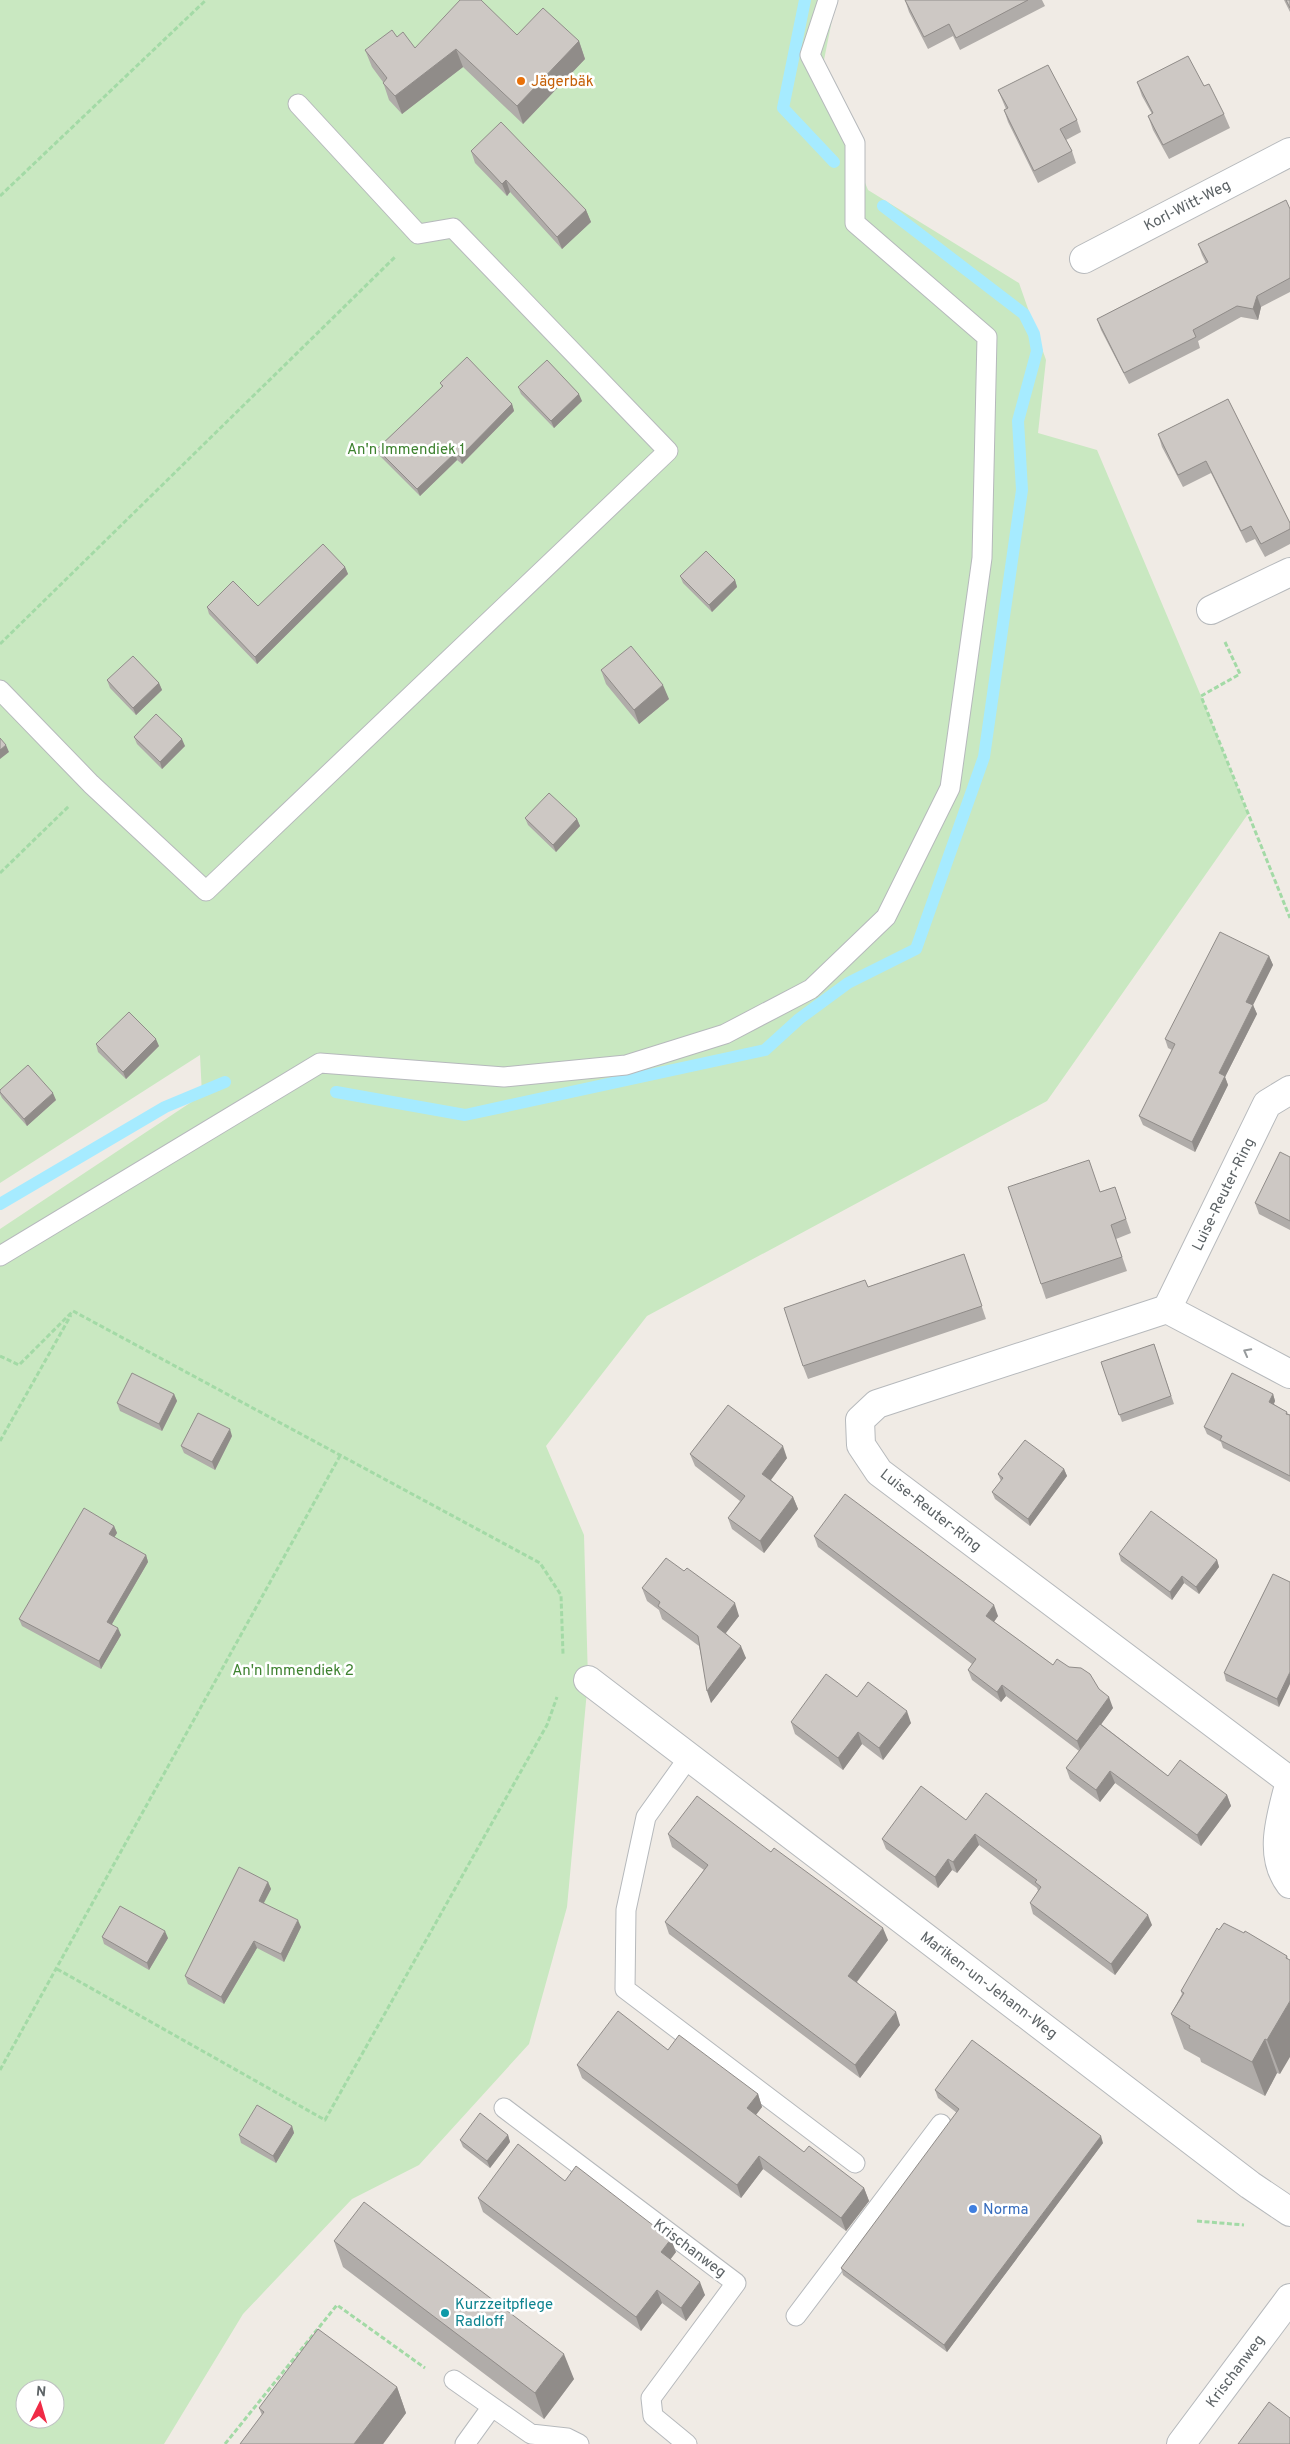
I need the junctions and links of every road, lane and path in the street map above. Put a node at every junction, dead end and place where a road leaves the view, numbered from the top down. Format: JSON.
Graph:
{"nodes":[{"id":1,"x":206,"y":0,"type":"edge"},
{"id":2,"x":828,"y":0,"type":"edge"},
{"id":3,"x":298,"y":104,"type":"dead end"},
{"id":4,"x":1290,"y":152,"type":"edge"},
{"id":5,"x":0,"y":196,"type":"edge"},
{"id":6,"x":418,"y":234,"type":"junction"},
{"id":7,"x":1084,"y":258,"type":"dead end"},
{"id":8,"x":1290,"y":572,"type":"edge"},
{"id":9,"x":1211,"y":610,"type":"joint"},
{"id":10,"x":0,"y":644,"type":"edge"},
{"id":11,"x":0,"y":690,"type":"edge"},
{"id":12,"x":91,"y":784,"type":"junction"},
{"id":13,"x":0,"y":873,"type":"edge"},
{"id":14,"x":1290,"y":918,"type":"edge"},
{"id":15,"x":1290,"y":1090,"type":"edge"},
{"id":16,"x":0,"y":1256,"type":"edge"},
{"id":17,"x":1167,"y":1309,"type":"junction"},
{"id":18,"x":73,"y":1311,"type":"junction"},
{"id":19,"x":0,"y":1356,"type":"edge"},
{"id":20,"x":1290,"y":1374,"type":"edge"},
{"id":21,"x":0,"y":1441,"type":"edge"},
{"id":22,"x":341,"y":1454,"type":"junction"},
{"id":23,"x":576,"y":1679,"type":"junction"},
{"id":24,"x":689,"y":1757,"type":"junction"},
{"id":25,"x":1290,"y":1781,"type":"edge"},
{"id":26,"x":1290,"y":1884,"type":"edge"},
{"id":27,"x":57,"y":1969,"type":"junction"},
{"id":28,"x":0,"y":2070,"type":"edge"},
{"id":29,"x":504,"y":2108,"type":"dead end"},
{"id":30,"x":941,"y":2124,"type":"dead end"},
{"id":31,"x":855,"y":2163,"type":"dead end"},
{"id":32,"x":1290,"y":2212,"type":"edge"},
{"id":33,"x":1290,"y":2298,"type":"edge"},
{"id":34,"x":796,"y":2316,"type":"dead end"},
{"id":35,"x":454,"y":2380,"type":"joint"},
{"id":36,"x":492,"y":2408,"type":"junction"},
{"id":37,"x":225,"y":2444,"type":"edge"},
{"id":38,"x":465,"y":2444,"type":"edge"},
{"id":39,"x":579,"y":2444,"type":"edge"},
{"id":40,"x":687,"y":2444,"type":"edge"},
{"id":41,"x":1181,"y":2444,"type":"edge"}],
"edges":[{"from":1,"to":5,"type":"path"},
{"from":2,"to":16,"type":"lane"},
{"from":3,"to":6,"type":"lane"},
{"from":4,"to":7,"type":"street","name":"Korl-Witt-Weg"},
{"from":6,"to":10,"type":"path"},
{"from":6,"to":12,"type":"lane"},
{"from":8,"to":9,"type":"street"},
{"from":9,"to":14,"type":"path"},
{"from":11,"to":12,"type":"lane"},
{"from":12,"to":13,"type":"path"},
{"from":15,"to":17,"type":"street","name":"Luise-Reuter-Ring"},
{"from":20,"to":17,"type":"street","one_way":true},
{"from":17,"to":25,"type":"street","name":"Luise-Reuter-Ring"},
{"from":18,"to":19,"type":"path"},
{"from":18,"to":21,"type":"path"},
{"from":18,"to":22,"type":"path"},
{"from":22,"to":23,"type":"path"},
{"from":22,"to":27,"type":"path"},
{"from":23,"to":24,"type":"street","name":"Mariken-un-Jehann-Weg"},
{"from":23,"to":27,"type":"path"},
{"from":24,"to":31,"type":"lane"},
{"from":24,"to":32,"type":"street","name":"Mariken-un-Jehann-Weg"},
{"from":25,"to":26,"type":"street","name":"Luise-Reuter-Ring"},
{"from":27,"to":28,"type":"path"},
{"from":29,"to":40,"type":"lane","name":"Krischanweg"},
{"from":30,"to":34,"type":"lane"},
{"from":33,"to":41,"type":"street","name":"Krischanweg"},
{"from":35,"to":36,"type":"lane"},
{"from":35,"to":37,"type":"path"},
{"from":36,"to":38,"type":"lane"},
{"from":36,"to":39,"type":"lane"}]}
